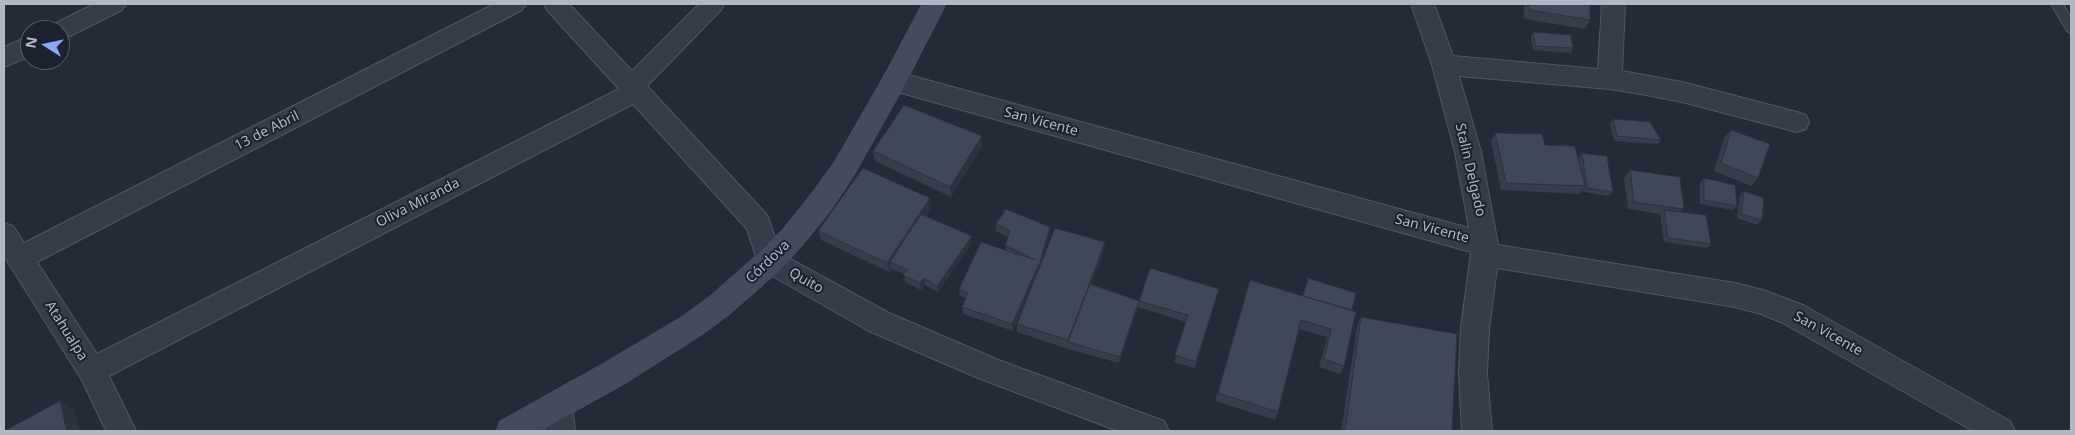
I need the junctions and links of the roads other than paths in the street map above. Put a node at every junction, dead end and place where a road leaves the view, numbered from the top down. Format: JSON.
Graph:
{"nodes":[{"id":1,"x":114,"y":4,"type":"edge"},
{"id":2,"x":514,"y":4,"type":"edge"},
{"id":3,"x":556,"y":4,"type":"edge"},
{"id":4,"x":713,"y":4,"type":"edge"},
{"id":5,"x":934,"y":4,"type":"edge"},
{"id":6,"x":1424,"y":4,"type":"edge"},
{"id":7,"x":1614,"y":4,"type":"edge"},
{"id":8,"x":2057,"y":4,"type":"edge"},
{"id":9,"x":70,"y":25,"type":"edge"},
{"id":10,"x":2071,"y":28,"type":"edge"},
{"id":11,"x":20,"y":50,"type":"edge"},
{"id":12,"x":4,"y":58,"type":"edge"},
{"id":13,"x":1444,"y":66,"type":"junction"},
{"id":14,"x":1609,"y":79,"type":"junction"},
{"id":15,"x":894,"y":81,"type":"junction"},
{"id":16,"x":634,"y":88,"type":"junction"},
{"id":17,"x":1797,"y":122,"type":"dead end"},
{"id":18,"x":758,"y":223,"type":"junction"},
{"id":19,"x":4,"y":234,"type":"edge"},
{"id":20,"x":792,"y":238,"type":"junction"},
{"id":21,"x":1485,"y":249,"type":"junction"},
{"id":22,"x":20,"y":258,"type":"junction"},
{"id":23,"x":770,"y":261,"type":"junction"},
{"id":24,"x":745,"y":284,"type":"junction"},
{"id":25,"x":92,"y":371,"type":"junction"},
{"id":26,"x":559,"y":418,"type":"edge"},
{"id":27,"x":121,"y":431,"type":"edge"},
{"id":28,"x":511,"y":431,"type":"edge"},
{"id":29,"x":1154,"y":431,"type":"edge"},
{"id":30,"x":1477,"y":431,"type":"edge"},
{"id":31,"x":2000,"y":431,"type":"edge"}],
"edges":[{"from":1,"to":9,"type":"street"},
{"from":2,"to":22,"type":"street","name":"13 de Abril"},
{"from":3,"to":16,"type":"street"},
{"from":4,"to":16,"type":"street","name":"Oliva Miranda"},
{"from":5,"to":15,"type":"street","name":"Córdova"},
{"from":6,"to":13,"type":"street","name":"Stalin Delgado"},
{"from":7,"to":14,"type":"street"},
{"from":8,"to":10,"type":"lane"},
{"from":11,"to":12,"type":"street"},
{"from":13,"to":14,"type":"street"},
{"from":13,"to":21,"type":"street","name":"Stalin Delgado"},
{"from":14,"to":17,"type":"street"},
{"from":15,"to":20,"type":"street","name":"Córdova"},
{"from":15,"to":21,"type":"street","name":"San Vicente"},
{"from":16,"to":18,"type":"street"},
{"from":16,"to":25,"type":"street","name":"Oliva Miranda"},
{"from":18,"to":20,"type":"street"},
{"from":18,"to":23,"type":"street"},
{"from":18,"to":24,"type":"street"},
{"from":19,"to":22,"type":"street","name":"Atahualpa"},
{"from":20,"to":23,"type":"street","name":"Córdova"},
{"from":21,"to":30,"type":"street","name":"Stalin Delgado"},
{"from":21,"to":31,"type":"street","name":"San Vicente"},
{"from":22,"to":25,"type":"street","name":"Atahualpa"},
{"from":23,"to":24,"type":"street","name":"Córdova"},
{"from":23,"to":29,"type":"street","name":"Quito"},
{"from":24,"to":26,"type":"street","name":"Córdova"},
{"from":25,"to":27,"type":"street","name":"Atahualpa"},
{"from":26,"to":28,"type":"street","name":"Córdova"}]}
